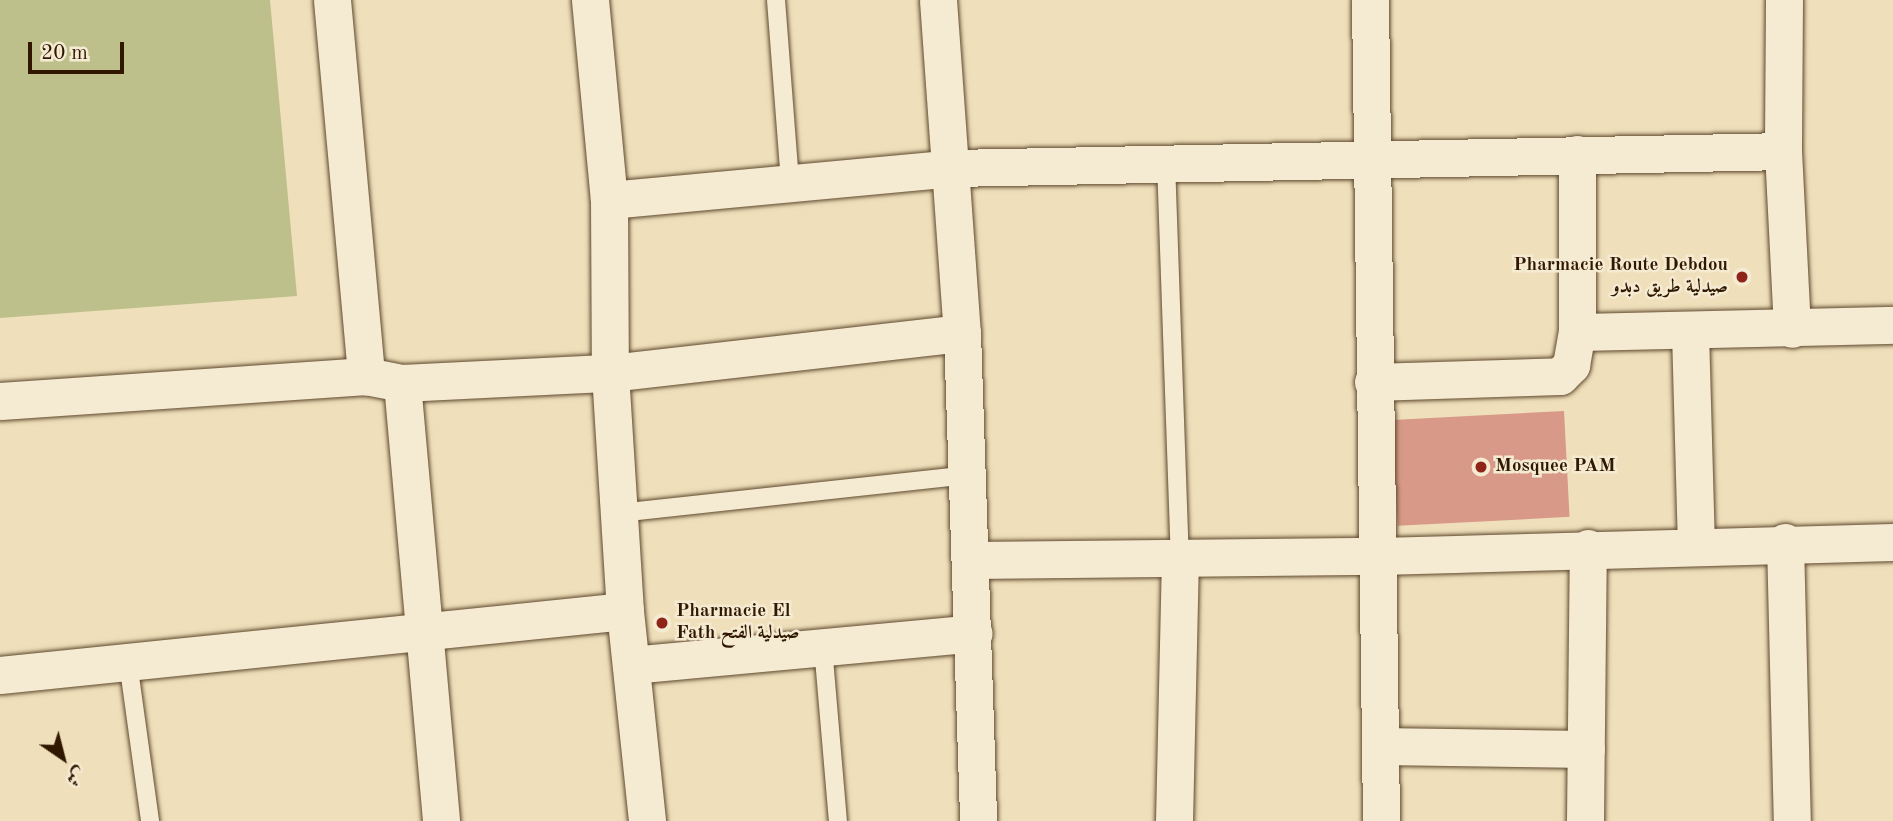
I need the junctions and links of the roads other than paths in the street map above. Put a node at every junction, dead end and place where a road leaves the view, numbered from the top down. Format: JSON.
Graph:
{"nodes":[{"id":1,"x":332,"y":0,"type":"edge"},
{"id":2,"x":590,"y":0,"type":"edge"},
{"id":3,"x":776,"y":0,"type":"edge"},
{"id":4,"x":938,"y":0,"type":"edge"},
{"id":5,"x":1370,"y":0,"type":"edge"},
{"id":6,"x":1784,"y":0,"type":"edge"},
{"id":7,"x":1783,"y":151,"type":"junction"},
{"id":8,"x":1577,"y":154,"type":"junction"},
{"id":9,"x":1372,"y":156,"type":"junction"},
{"id":10,"x":1166,"y":162,"type":"junction"},
{"id":11,"x":954,"y":167,"type":"junction"},
{"id":12,"x":790,"y":183,"type":"junction"},
{"id":13,"x":609,"y":200,"type":"junction"},
{"id":14,"x":1893,"y":325,"type":"edge"},
{"id":15,"x":1792,"y":329,"type":"junction"},
{"id":16,"x":1577,"y":332,"type":"junction"},
{"id":17,"x":1690,"y":332,"type":"junction"},
{"id":18,"x":962,"y":334,"type":"junction"},
{"id":19,"x":610,"y":373,"type":"junction"},
{"id":20,"x":366,"y":376,"type":"junction"},
{"id":21,"x":1373,"y":382,"type":"junction"},
{"id":22,"x":402,"y":383,"type":"junction"},
{"id":23,"x":0,"y":401,"type":"edge"},
{"id":24,"x":968,"y":475,"type":"junction"},
{"id":25,"x":619,"y":513,"type":"junction"},
{"id":26,"x":1785,"y":542,"type":"junction"},
{"id":27,"x":1893,"y":542,"type":"edge"},
{"id":28,"x":1696,"y":546,"type":"junction"},
{"id":29,"x":1588,"y":548,"type":"junction"},
{"id":30,"x":1379,"y":556,"type":"junction"},
{"id":31,"x":1180,"y":557,"type":"junction"},
{"id":32,"x":972,"y":560,"type":"junction"},
{"id":33,"x":625,"y":611,"type":"junction"},
{"id":34,"x":426,"y":630,"type":"junction"},
{"id":35,"x":974,"y":633,"type":"junction"},
{"id":36,"x":823,"y":648,"type":"junction"},
{"id":37,"x":128,"y":662,"type":"junction"},
{"id":38,"x":631,"y":665,"type":"junction"},
{"id":39,"x":0,"y":675,"type":"edge"},
{"id":40,"x":1380,"y":746,"type":"junction"},
{"id":41,"x":1586,"y":749,"type":"junction"},
{"id":42,"x":150,"y":821,"type":"edge"},
{"id":43,"x":441,"y":821,"type":"edge"},
{"id":44,"x":647,"y":821,"type":"edge"},
{"id":45,"x":838,"y":821,"type":"edge"},
{"id":46,"x":978,"y":821,"type":"edge"},
{"id":47,"x":1174,"y":821,"type":"edge"},
{"id":48,"x":1381,"y":821,"type":"edge"},
{"id":49,"x":1585,"y":821,"type":"edge"},
{"id":50,"x":1792,"y":821,"type":"edge"}],
"edges":[{"from":1,"to":20,"type":"street"},
{"from":2,"to":13,"type":"street"},
{"from":3,"to":12,"type":"lane"},
{"from":4,"to":11,"type":"street"},
{"from":5,"to":9,"type":"street"},
{"from":6,"to":7,"type":"street"},
{"from":7,"to":8,"type":"street"},
{"from":7,"to":15,"type":"street"},
{"from":8,"to":9,"type":"street"},
{"from":8,"to":16,"type":"street"},
{"from":9,"to":10,"type":"street"},
{"from":9,"to":21,"type":"street"},
{"from":10,"to":11,"type":"street"},
{"from":10,"to":31,"type":"lane"},
{"from":11,"to":12,"type":"street"},
{"from":11,"to":18,"type":"street"},
{"from":12,"to":13,"type":"street"},
{"from":13,"to":19,"type":"street"},
{"from":14,"to":15,"type":"street"},
{"from":15,"to":17,"type":"street"},
{"from":16,"to":17,"type":"street"},
{"from":16,"to":21,"type":"street"},
{"from":17,"to":28,"type":"street"},
{"from":18,"to":19,"type":"street"},
{"from":18,"to":24,"type":"street"},
{"from":19,"to":22,"type":"street"},
{"from":19,"to":25,"type":"street"},
{"from":20,"to":22,"type":"street"},
{"from":20,"to":23,"type":"street"},
{"from":21,"to":30,"type":"street"},
{"from":22,"to":34,"type":"street"},
{"from":24,"to":25,"type":"lane"},
{"from":24,"to":32,"type":"street"},
{"from":25,"to":33,"type":"street"},
{"from":26,"to":27,"type":"street"},
{"from":26,"to":28,"type":"street"},
{"from":26,"to":50,"type":"street"},
{"from":28,"to":29,"type":"street"},
{"from":29,"to":30,"type":"street"},
{"from":29,"to":41,"type":"street"},
{"from":30,"to":31,"type":"street"},
{"from":30,"to":40,"type":"street"},
{"from":31,"to":32,"type":"street"},
{"from":31,"to":47,"type":"street"},
{"from":32,"to":35,"type":"street"},
{"from":33,"to":34,"type":"street"},
{"from":33,"to":38,"type":"street"},
{"from":34,"to":37,"type":"street"},
{"from":34,"to":43,"type":"street"},
{"from":35,"to":36,"type":"street"},
{"from":35,"to":46,"type":"street"},
{"from":36,"to":38,"type":"street"},
{"from":36,"to":45,"type":"lane"},
{"from":37,"to":39,"type":"street"},
{"from":37,"to":42,"type":"lane"},
{"from":38,"to":44,"type":"street"},
{"from":40,"to":41,"type":"street"},
{"from":40,"to":48,"type":"street"},
{"from":41,"to":49,"type":"street"}]}
